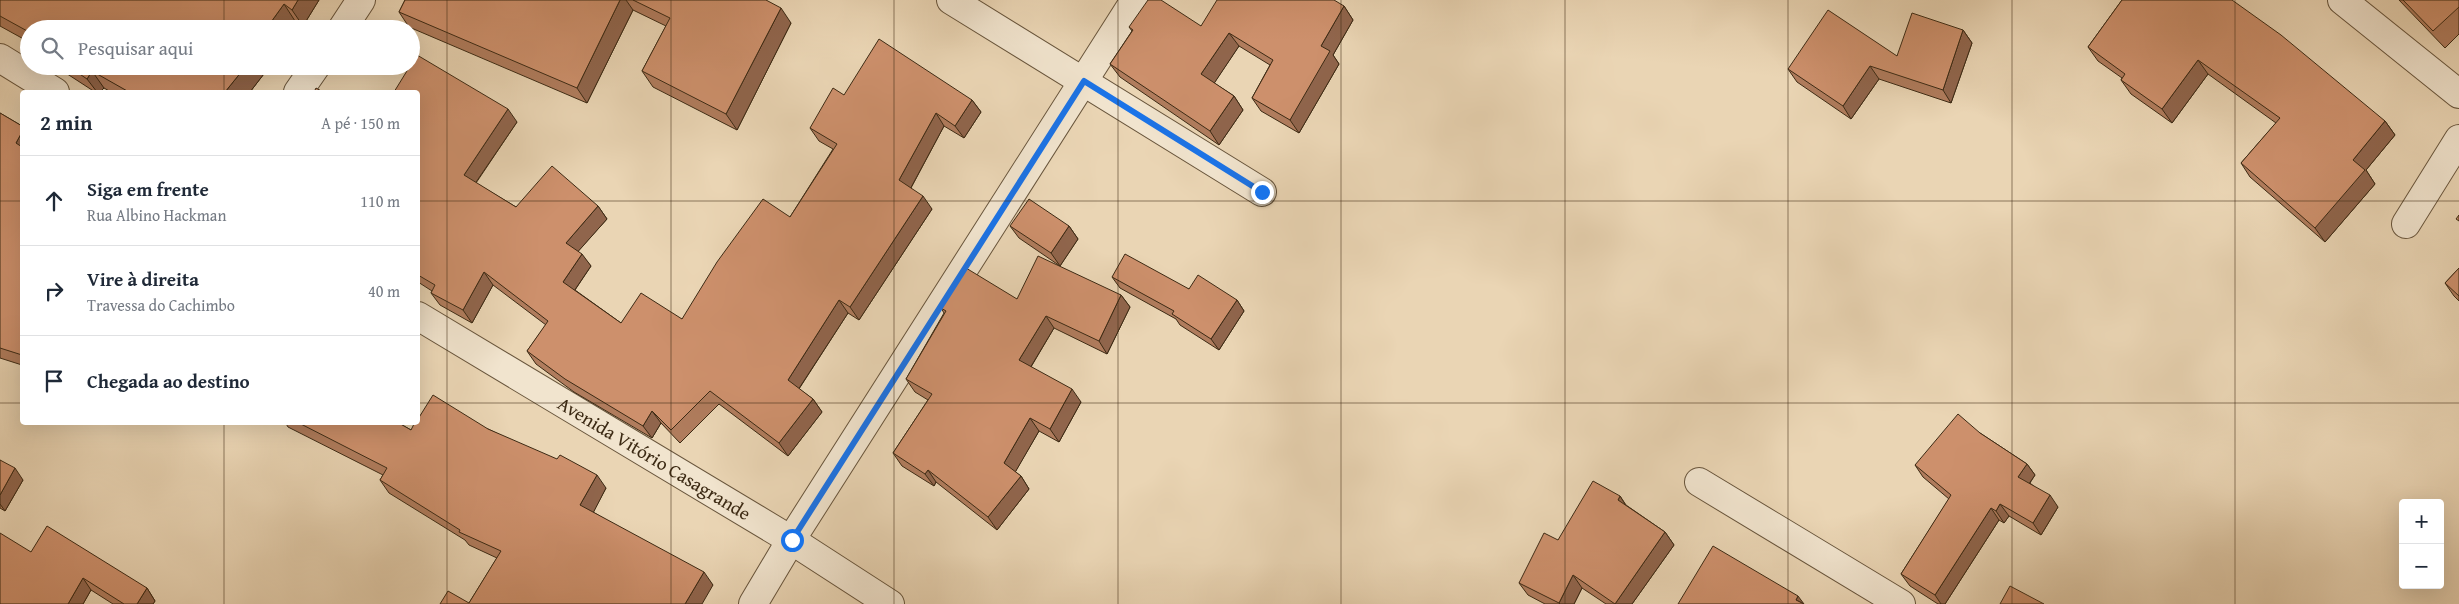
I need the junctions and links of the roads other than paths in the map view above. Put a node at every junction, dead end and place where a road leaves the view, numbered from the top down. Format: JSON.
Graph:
{"nodes":[{"id":1,"x":361,"y":0,"type":"edge"},
{"id":2,"x":951,"y":0,"type":"edge"},
{"id":3,"x":1135,"y":0,"type":"edge"},
{"id":4,"x":2342,"y":0,"type":"edge"},
{"id":5,"x":348,"y":20,"type":"edge"},
{"id":6,"x":0,"y":58,"type":"edge"},
{"id":7,"x":20,"y":70,"type":"edge"},
{"id":8,"x":28,"y":75,"type":"edge"},
{"id":9,"x":310,"y":75,"type":"edge"},
{"id":10,"x":1084,"y":81,"type":"junction"},
{"id":11,"x":52,"y":90,"type":"edge"},
{"id":12,"x":299,"y":90,"type":"edge"},
{"id":13,"x":2459,"y":94,"type":"edge"},
{"id":14,"x":2459,"y":139,"type":"edge"},
{"id":15,"x":1262,"y":192,"type":"dead end"},
{"id":16,"x":2406,"y":224,"type":"dead end"},
{"id":17,"x":420,"y":317,"type":"edge"},
{"id":18,"x":1699,"y":482,"type":"dead end"},
{"id":19,"x":792,"y":540,"type":"junction"},
{"id":20,"x":754,"y":604,"type":"edge"},
{"id":21,"x":890,"y":604,"type":"edge"},
{"id":22,"x":1901,"y":604,"type":"edge"}],
"edges":[{"from":1,"to":5,"type":"street"},
{"from":2,"to":10,"type":"street"},
{"from":3,"to":10,"type":"street"},
{"from":4,"to":13,"type":"street"},
{"from":6,"to":7,"type":"street"},
{"from":8,"to":11,"type":"street"},
{"from":9,"to":12,"type":"street"},
{"from":10,"to":15,"type":"street"},
{"from":10,"to":19,"type":"street"},
{"from":14,"to":16,"type":"street"},
{"from":17,"to":19,"type":"street","name":"Avenida Vitório Casagrande"},
{"from":18,"to":22,"type":"street"},
{"from":19,"to":20,"type":"street"},
{"from":19,"to":21,"type":"street","name":"Avenida Vitório Casagrande"}]}
